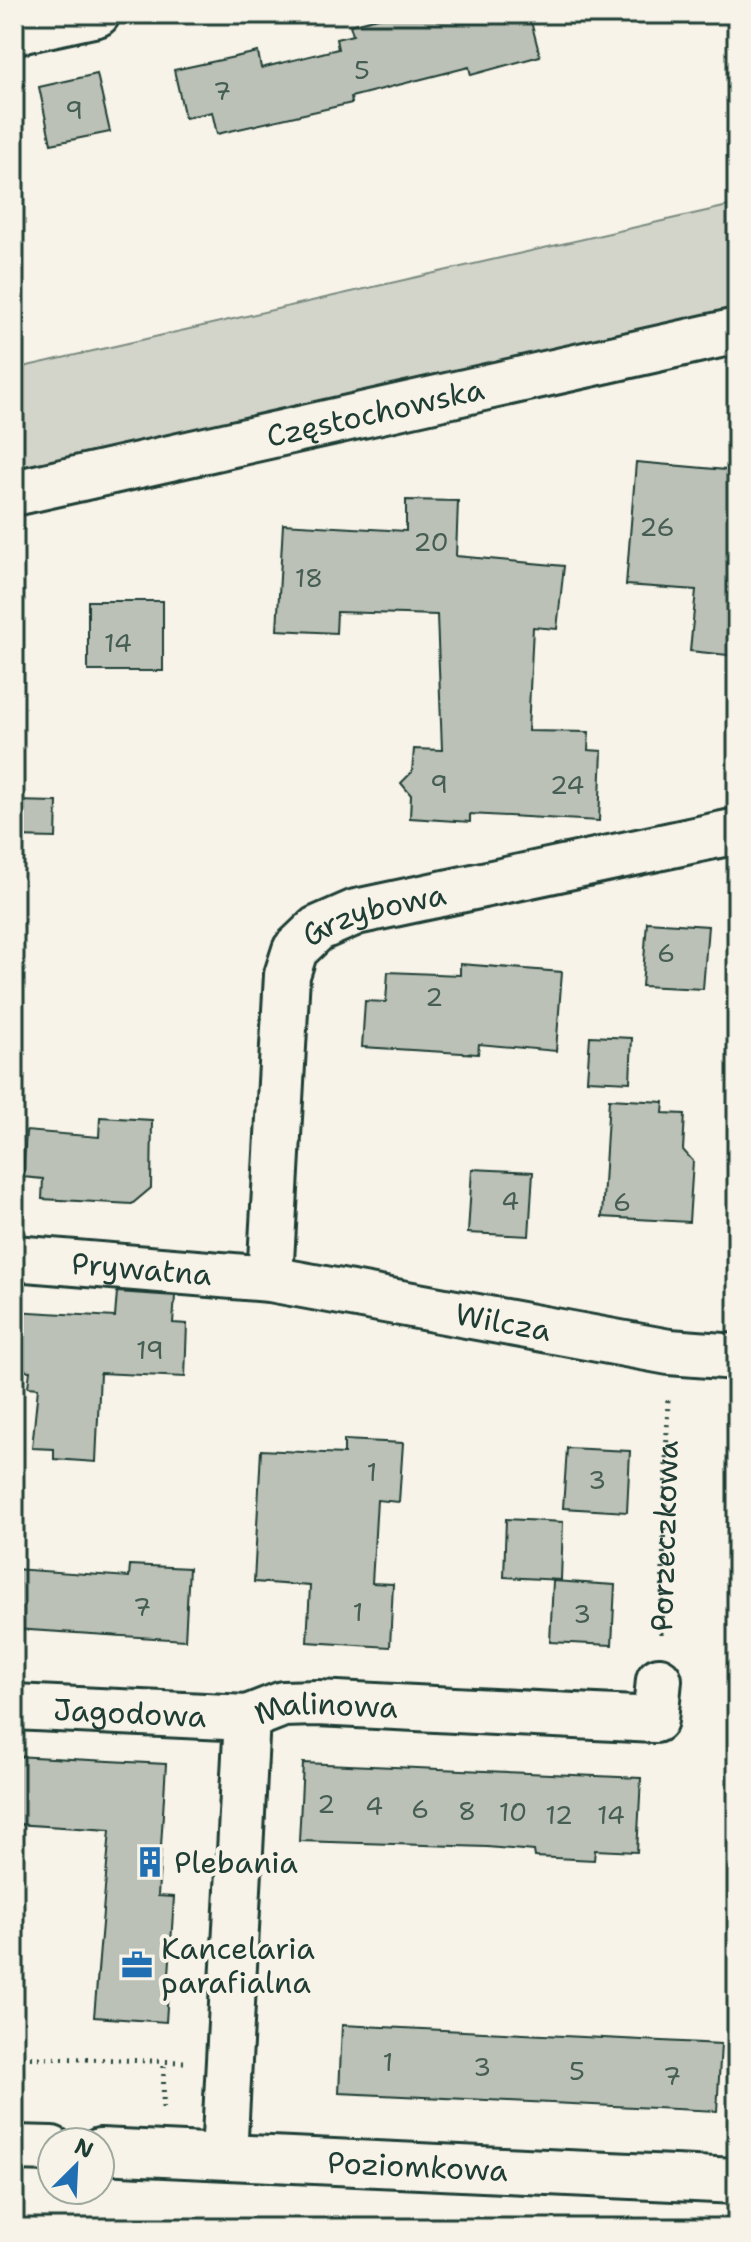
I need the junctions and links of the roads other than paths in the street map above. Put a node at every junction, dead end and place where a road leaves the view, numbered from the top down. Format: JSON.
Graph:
{"nodes":[{"id":1,"x":97,"y":14,"type":"edge"},
{"id":2,"x":14,"y":32,"type":"edge"},
{"id":3,"x":737,"y":331,"type":"edge"},
{"id":4,"x":14,"y":493,"type":"edge"},
{"id":5,"x":737,"y":831,"type":"edge"},
{"id":6,"x":14,"y":1258,"type":"edge"},
{"id":7,"x":270,"y":1279,"type":"junction"},
{"id":8,"x":737,"y":1357,"type":"edge"},
{"id":9,"x":657,"y":1700,"type":"road end"},
{"id":10,"x":14,"y":1707,"type":"edge"},
{"id":11,"x":247,"y":1718,"type":"junction"},
{"id":12,"x":14,"y":2148,"type":"edge"},
{"id":13,"x":36,"y":2149,"type":"edge"},
{"id":14,"x":116,"y":2152,"type":"edge"},
{"id":15,"x":224,"y":2156,"type":"junction"},
{"id":16,"x":737,"y":2181,"type":"edge"}],
"edges":[{"from":1,"to":2,"type":"street"},
{"from":3,"to":4,"type":"street","name":"Częstochowska"},
{"from":5,"to":7,"type":"street","name":"Grzybowa"},
{"from":6,"to":7,"type":"street","name":"Prywatna"},
{"from":7,"to":8,"type":"street","name":"Wilcza"},
{"from":9,"to":11,"type":"street","name":"Malinowa"},
{"from":10,"to":11,"type":"street","name":"Jagodowa"},
{"from":11,"to":15,"type":"street","name":"Malinowa"},
{"from":12,"to":13,"type":"street"},
{"from":14,"to":15,"type":"street","name":"Poziomkowa"},
{"from":15,"to":16,"type":"street","name":"Poziomkowa"}]}
